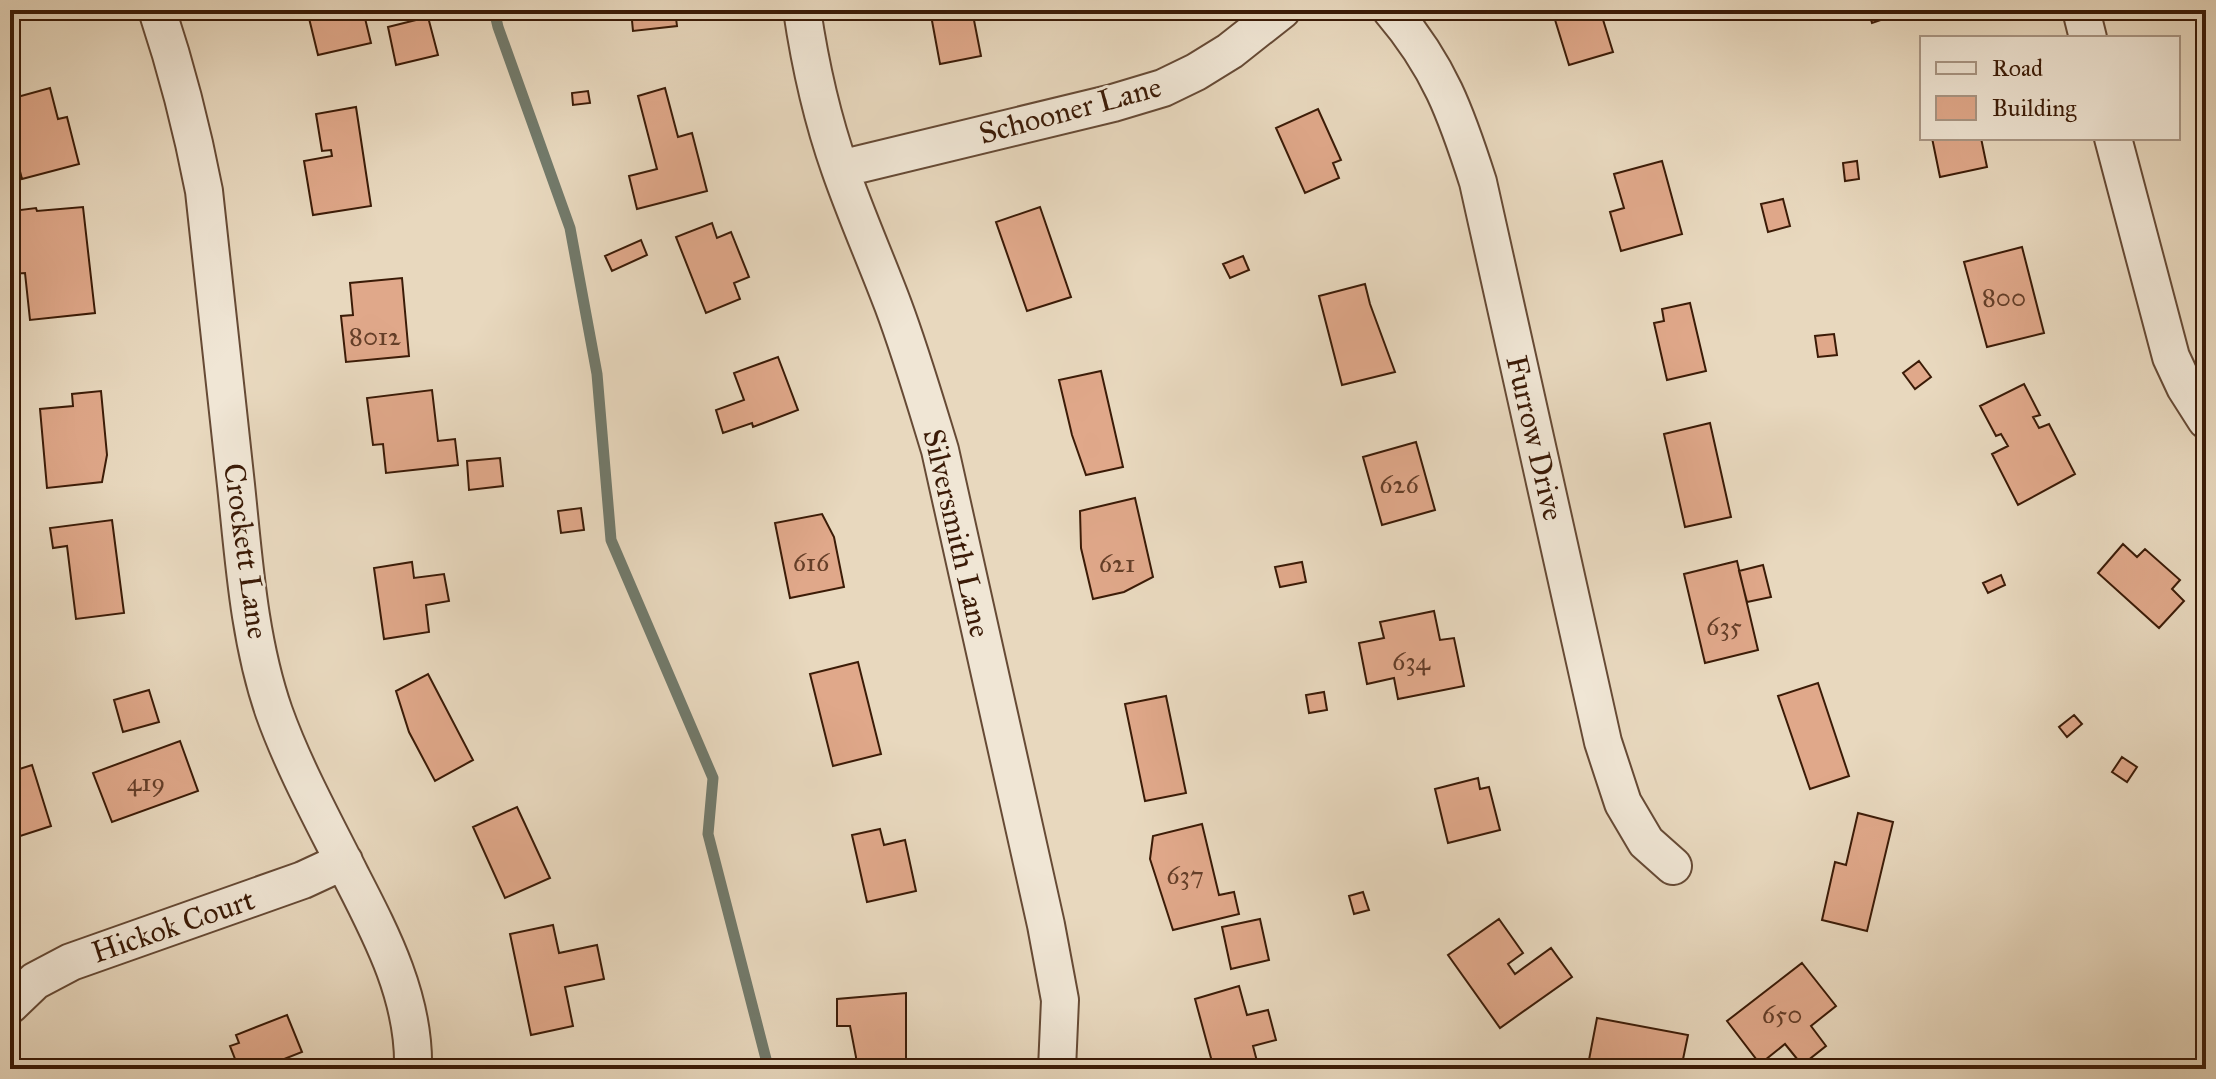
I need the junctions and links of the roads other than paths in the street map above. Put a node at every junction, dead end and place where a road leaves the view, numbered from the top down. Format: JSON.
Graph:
{"nodes":[{"id":1,"x":157,"y":10,"type":"edge"},
{"id":2,"x":802,"y":10,"type":"edge"},
{"id":3,"x":1282,"y":10,"type":"edge"},
{"id":4,"x":1391,"y":10,"type":"edge"},
{"id":5,"x":2081,"y":10,"type":"edge"},
{"id":6,"x":2088,"y":36,"type":"edge"},
{"id":7,"x":2114,"y":140,"type":"edge"},
{"id":8,"x":840,"y":169,"type":"junction"},
{"id":9,"x":2206,"y":420,"type":"edge"},
{"id":10,"x":344,"y":861,"type":"junction"},
{"id":11,"x":1673,"y":866,"type":"dead end"},
{"id":12,"x":10,"y":1005,"type":"edge"},
{"id":13,"x":413,"y":1069,"type":"edge"},
{"id":14,"x":1057,"y":1069,"type":"edge"}],
"edges":[{"from":1,"to":10,"type":"street","name":"Crockett Lane"},
{"from":2,"to":8,"type":"street","name":"Silversmith Lane"},
{"from":3,"to":8,"type":"street","name":"Schooner Lane"},
{"from":4,"to":11,"type":"street","name":"Furrow Drive"},
{"from":5,"to":6,"type":"street"},
{"from":7,"to":9,"type":"street"},
{"from":8,"to":14,"type":"street","name":"Silversmith Lane"},
{"from":10,"to":12,"type":"street","name":"Hickok Court"},
{"from":10,"to":13,"type":"street","name":"Crockett Lane"}]}
